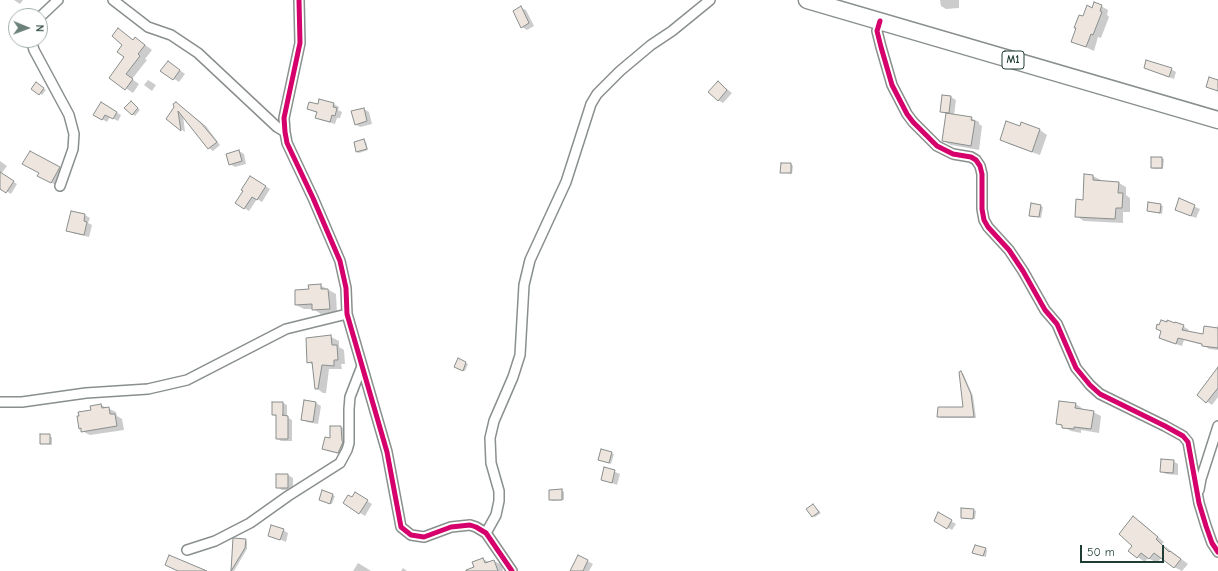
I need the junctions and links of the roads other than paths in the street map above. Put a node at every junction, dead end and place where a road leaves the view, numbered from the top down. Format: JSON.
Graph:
{"nodes":[{"id":1,"x":58,"y":0,"type":"edge"},
{"id":2,"x":113,"y":0,"type":"edge"},
{"id":3,"x":300,"y":0,"type":"edge"},
{"id":4,"x":710,"y":0,"type":"edge"},
{"id":5,"x":807,"y":0,"type":"edge"},
{"id":6,"x":48,"y":9,"type":"edge"},
{"id":7,"x":880,"y":21,"type":"junction"},
{"id":8,"x":33,"y":48,"type":"edge"},
{"id":9,"x":1218,"y":120,"type":"edge"},
{"id":10,"x":285,"y":132,"type":"junction"},
{"id":11,"x":60,"y":186,"type":"dead end"},
{"id":12,"x":347,"y":314,"type":"junction"},
{"id":13,"x":362,"y":366,"type":"junction"},
{"id":14,"x":0,"y":402,"type":"edge"},
{"id":15,"x":1218,"y":426,"type":"edge"},
{"id":16,"x":1198,"y":495,"type":"junction"},
{"id":17,"x":486,"y":533,"type":"junction"},
{"id":18,"x":187,"y":550,"type":"dead end"},
{"id":19,"x":1218,"y":552,"type":"edge"},
{"id":20,"x":512,"y":571,"type":"edge"}],
"edges":[{"from":1,"to":6,"type":"street"},
{"from":2,"to":10,"type":"street"},
{"from":3,"to":10,"type":"street"},
{"from":4,"to":17,"type":"street"},
{"from":5,"to":7,"type":"highway","number":"M1"},
{"from":7,"to":9,"type":"highway","number":"M1"},
{"from":7,"to":16,"type":"street"},
{"from":8,"to":11,"type":"street"},
{"from":10,"to":12,"type":"street"},
{"from":12,"to":13,"type":"street"},
{"from":12,"to":14,"type":"street"},
{"from":13,"to":17,"type":"street"},
{"from":13,"to":18,"type":"street"},
{"from":15,"to":16,"type":"street"},
{"from":16,"to":19,"type":"street"},
{"from":17,"to":20,"type":"street"}]}
